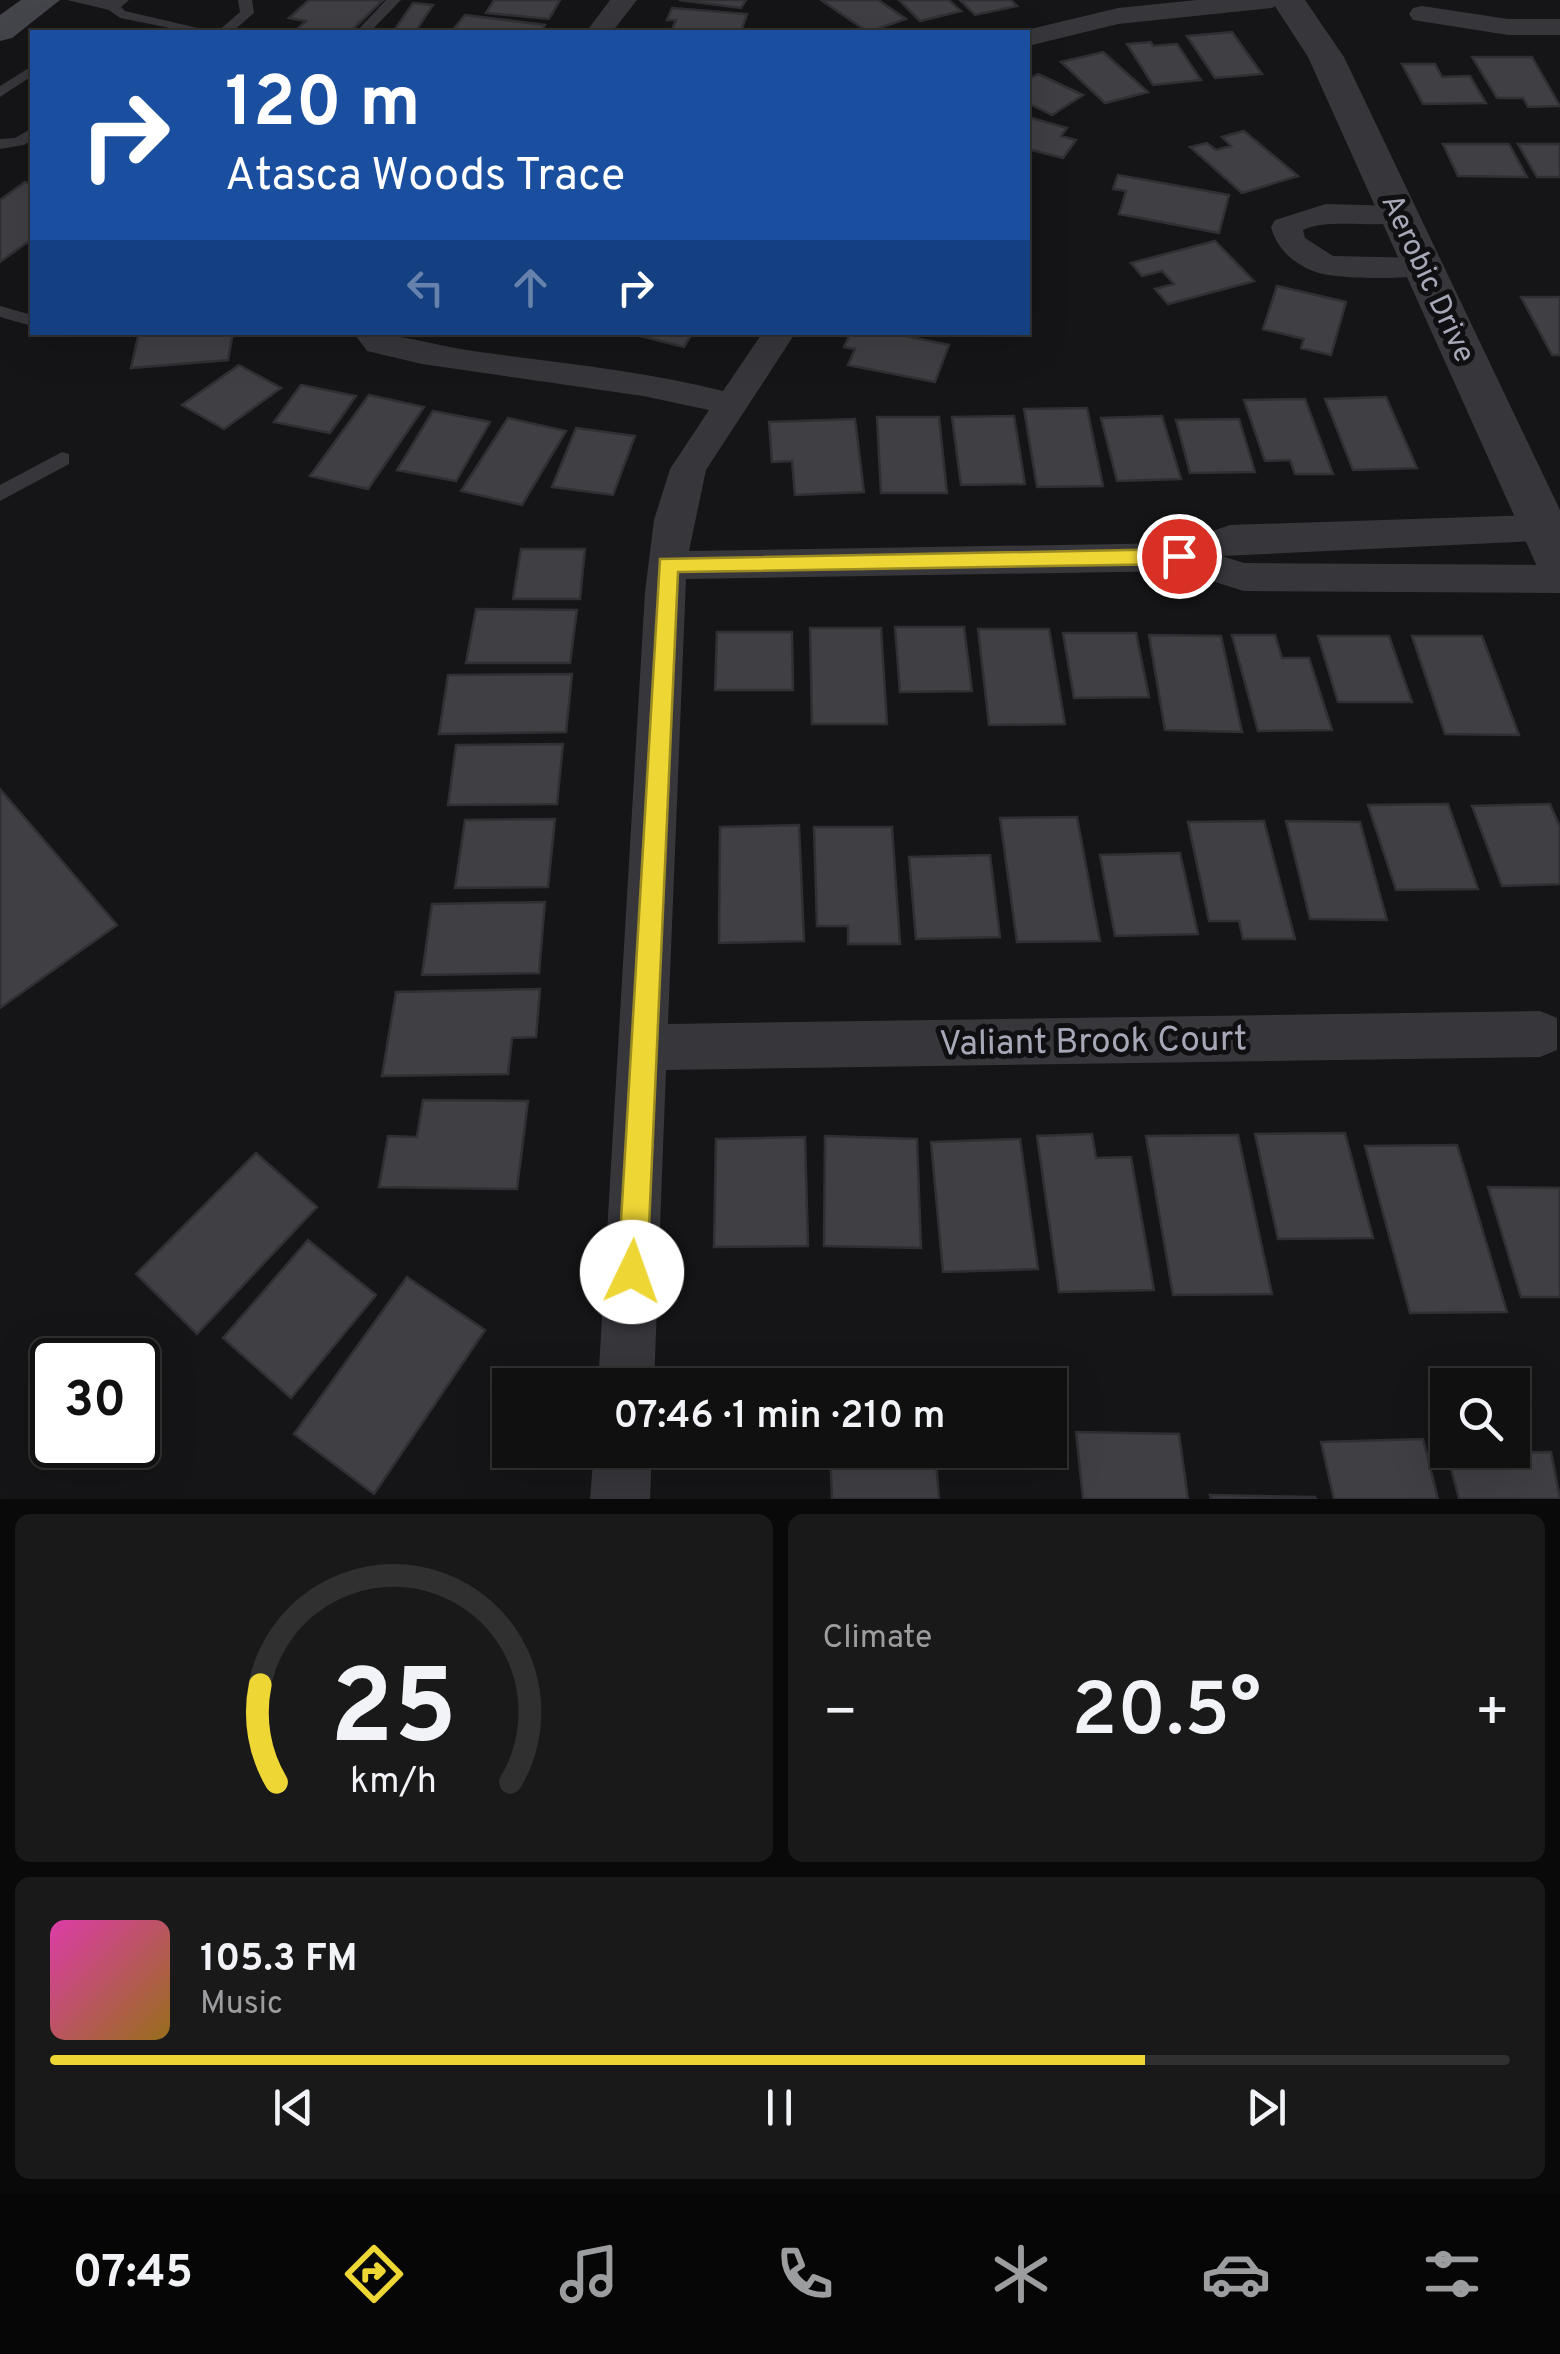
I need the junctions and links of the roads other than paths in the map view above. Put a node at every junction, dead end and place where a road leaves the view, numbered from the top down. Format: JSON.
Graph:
{"nodes":[{"id":1,"x":43,"y":0,"type":"edge"},
{"id":2,"x":74,"y":0,"type":"edge"},
{"id":3,"x":245,"y":0,"type":"edge"},
{"id":4,"x":394,"y":0,"type":"edge"},
{"id":5,"x":624,"y":0,"type":"edge"},
{"id":6,"x":1056,"y":0,"type":"edge"},
{"id":7,"x":1272,"y":0,"type":"edge"},
{"id":8,"x":1288,"y":0,"type":"edge"},
{"id":9,"x":117,"y":3,"type":"edge"},
{"id":10,"x":1422,"y":14,"type":"dead end"},
{"id":11,"x":1079,"y":23,"type":"junction"},
{"id":12,"x":1560,"y":26,"type":"edge"},
{"id":13,"x":198,"y":30,"type":"edge"},
{"id":14,"x":226,"y":30,"type":"edge"},
{"id":15,"x":365,"y":30,"type":"edge"},
{"id":16,"x":601,"y":30,"type":"edge"},
{"id":17,"x":0,"y":31,"type":"edge"},
{"id":18,"x":1030,"y":37,"type":"edge"},
{"id":19,"x":30,"y":71,"type":"edge"},
{"id":20,"x":0,"y":76,"type":"edge"},
{"id":21,"x":17,"y":80,"type":"junction"},
{"id":22,"x":0,"y":93,"type":"edge"},
{"id":23,"x":30,"y":134,"type":"edge"},
{"id":24,"x":0,"y":144,"type":"edge"},
{"id":25,"x":1399,"y":215,"type":"junction"},
{"id":26,"x":1424,"y":268,"type":"junction"},
{"id":27,"x":0,"y":311,"type":"edge"},
{"id":28,"x":30,"y":320,"type":"edge"},
{"id":29,"x":372,"y":335,"type":"edge"},
{"id":30,"x":778,"y":335,"type":"edge"},
{"id":31,"x":730,"y":404,"type":"junction"},
{"id":32,"x":62,"y":459,"type":"dead end"},
{"id":33,"x":0,"y":494,"type":"edge"},
{"id":34,"x":1555,"y":539,"type":"edge"},
{"id":35,"x":1179,"y":556,"type":"junction"},
{"id":36,"x":668,"y":564,"type":"junction"},
{"id":37,"x":1560,"y":580,"type":"edge"},
{"id":38,"x":1540,"y":1034,"type":"dead end"},
{"id":39,"x":645,"y":1047,"type":"junction"},
{"id":40,"x":627,"y":1368,"type":"edge"},
{"id":41,"x":622,"y":1468,"type":"edge"},
{"id":42,"x":620,"y":1499,"type":"edge"}],
"edges":[{"from":1,"to":17,"type":"main road"},
{"from":2,"to":9,"type":"lane"},
{"from":3,"to":14,"type":"lane"},
{"from":4,"to":15,"type":"lane"},
{"from":5,"to":16,"type":"street"},
{"from":6,"to":11,"type":"street"},
{"from":7,"to":11,"type":"street"},
{"from":8,"to":25,"type":"street","name":"Aerobic Drive"},
{"from":9,"to":13,"type":"lane"},
{"from":10,"to":12,"type":"street"},
{"from":11,"to":18,"type":"street"},
{"from":19,"to":21,"type":"lane"},
{"from":20,"to":21,"type":"lane"},
{"from":21,"to":22,"type":"lane"},
{"from":23,"to":24,"type":"lane"},
{"from":25,"to":26,"type":"street","name":"Aerobic Drive"},
{"from":25,"to":26,"type":"street"},
{"from":26,"to":34,"type":"street","name":"Aerobic Drive"},
{"from":27,"to":28,"type":"lane"},
{"from":29,"to":31,"type":"street"},
{"from":30,"to":31,"type":"street"},
{"from":31,"to":36,"type":"street"},
{"from":32,"to":33,"type":"lane"},
{"from":34,"to":35,"type":"street"},
{"from":35,"to":36,"type":"street"},
{"from":35,"to":37,"type":"street"},
{"from":36,"to":39,"type":"street"},
{"from":38,"to":39,"type":"street","name":"Valiant Brook Court"},
{"from":39,"to":40,"type":"street"},
{"from":41,"to":42,"type":"street"}]}
